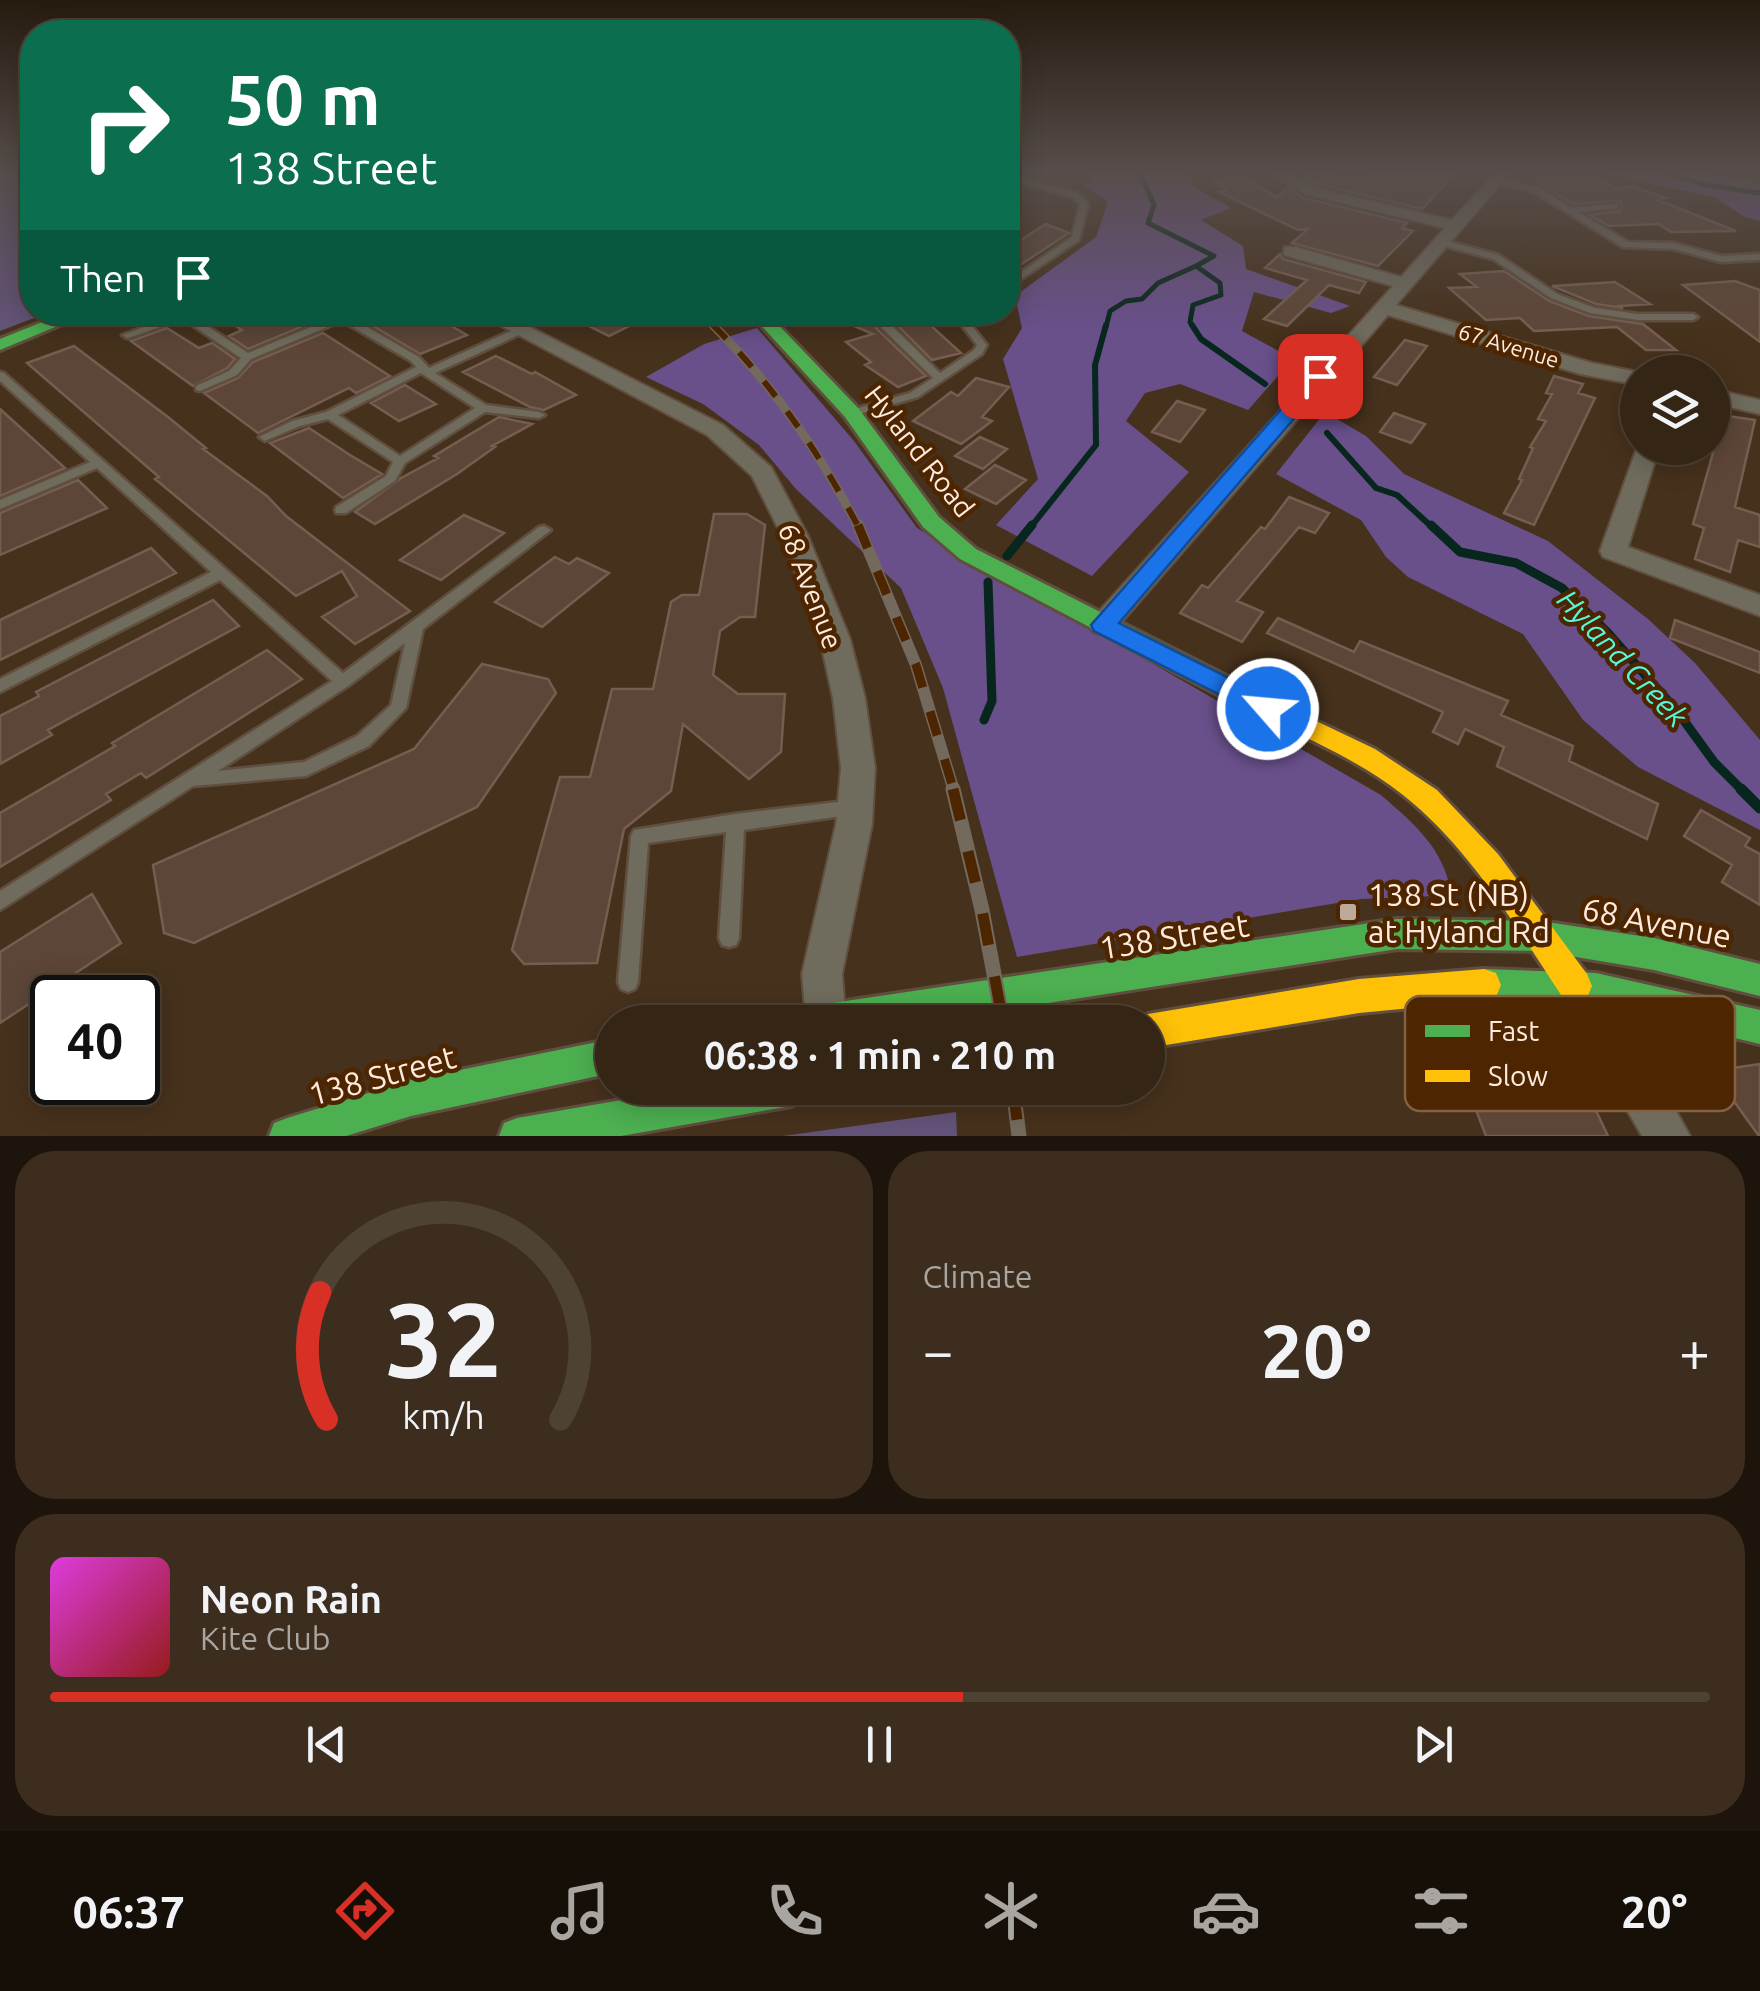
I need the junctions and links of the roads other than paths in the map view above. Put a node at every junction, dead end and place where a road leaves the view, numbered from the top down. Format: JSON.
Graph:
{"nodes":[{"id":1,"x":1079,"y":226,"type":"edge"},
{"id":2,"x":1455,"y":226,"type":"edge"},
{"id":3,"x":1596,"y":226,"type":"edge"},
{"id":4,"x":1440,"y":242,"type":"junction"},
{"id":5,"x":1290,"y":251,"type":"dead end"},
{"id":6,"x":1760,"y":257,"type":"edge"},
{"id":7,"x":1020,"y":277,"type":"edge"},
{"id":8,"x":1403,"y":282,"type":"junction"},
{"id":9,"x":1381,"y":307,"type":"junction"},
{"id":10,"x":1693,"y":317,"type":"dead end"},
{"id":11,"x":51,"y":325,"type":"edge"},
{"id":12,"x":152,"y":325,"type":"edge"},
{"id":13,"x":204,"y":325,"type":"edge"},
{"id":14,"x":316,"y":325,"type":"edge"},
{"id":15,"x":355,"y":325,"type":"edge"},
{"id":16,"x":509,"y":325,"type":"edge"},
{"id":17,"x":770,"y":325,"type":"edge"},
{"id":18,"x":886,"y":325,"type":"edge"},
{"id":19,"x":964,"y":325,"type":"edge"},
{"id":20,"x":520,"y":331,"type":"junction"},
{"id":21,"x":127,"y":335,"type":"dead end"},
{"id":22,"x":0,"y":346,"type":"edge"},
{"id":23,"x":247,"y":357,"type":"junction"},
{"id":24,"x":425,"y":370,"type":"junction"},
{"id":25,"x":0,"y":375,"type":"edge"},
{"id":26,"x":1620,"y":376,"type":"edge"},
{"id":27,"x":940,"y":378,"type":"junction"},
{"id":28,"x":200,"y":388,"type":"dead end"},
{"id":29,"x":18,"y":391,"type":"junction"},
{"id":30,"x":0,"y":398,"type":"edge"},
{"id":31,"x":1730,"y":400,"type":"edge"},
{"id":32,"x":483,"y":408,"type":"junction"},
{"id":33,"x":1760,"y":408,"type":"edge"},
{"id":34,"x":852,"y":413,"type":"junction"},
{"id":35,"x":330,"y":415,"type":"junction"},
{"id":36,"x":539,"y":415,"type":"dead end"},
{"id":37,"x":265,"y":436,"type":"dead end"},
{"id":38,"x":400,"y":461,"type":"junction"},
{"id":39,"x":98,"y":463,"type":"junction"},
{"id":40,"x":1641,"y":465,"type":"edge"},
{"id":41,"x":0,"y":505,"type":"edge"},
{"id":42,"x":341,"y":510,"type":"dead end"},
{"id":43,"x":544,"y":530,"type":"dead end"},
{"id":44,"x":221,"y":573,"type":"junction"},
{"id":45,"x":1760,"y":606,"type":"edge"},
{"id":46,"x":1103,"y":625,"type":"junction"},
{"id":47,"x":416,"y":627,"type":"junction"},
{"id":48,"x":342,"y":682,"type":"junction"},
{"id":49,"x":0,"y":686,"type":"edge"},
{"id":50,"x":190,"y":780,"type":"junction"},
{"id":51,"x":856,"y":806,"type":"junction"},
{"id":52,"x":735,"y":822,"type":"junction"},
{"id":53,"x":0,"y":900,"type":"edge"},
{"id":54,"x":1540,"y":936,"type":"junction"},
{"id":55,"x":729,"y":938,"type":"dead end"},
{"id":56,"x":1760,"y":980,"type":"edge"},
{"id":57,"x":628,"y":982,"type":"dead end"},
{"id":58,"x":1575,"y":986,"type":"junction"},
{"id":59,"x":1582,"y":996,"type":"edge"},
{"id":60,"x":1620,"y":996,"type":"edge"},
{"id":61,"x":825,"y":1005,"type":"edge"},
{"id":62,"x":936,"y":1005,"type":"edge"},
{"id":63,"x":1735,"y":1021,"type":"edge"},
{"id":64,"x":1760,"y":1027,"type":"edge"},
{"id":65,"x":1165,"y":1028,"type":"edge"},
{"id":66,"x":595,"y":1060,"type":"edge"},
{"id":67,"x":694,"y":1105,"type":"edge"},
{"id":68,"x":1653,"y":1111,"type":"edge"},
{"id":69,"x":287,"y":1136,"type":"edge"},
{"id":70,"x":518,"y":1136,"type":"edge"},
{"id":71,"x":1667,"y":1136,"type":"edge"}],
"edges":[{"from":1,"to":7,"type":"lane"},
{"from":2,"to":4,"type":"street"},
{"from":3,"to":6,"type":"lane"},
{"from":4,"to":8,"type":"street"},
{"from":4,"to":10,"type":"lane"},
{"from":5,"to":8,"type":"street"},
{"from":8,"to":9,"type":"street"},
{"from":9,"to":26,"type":"street","name":"67 Avenue"},
{"from":9,"to":46,"type":"street"},
{"from":11,"to":22,"type":"main road"},
{"from":12,"to":21,"type":"lane"},
{"from":13,"to":23,"type":"lane"},
{"from":14,"to":23,"type":"lane"},
{"from":15,"to":24,"type":"lane"},
{"from":16,"to":20,"type":"street","name":"68 Avenue"},
{"from":17,"to":34,"type":"main road","name":"Hyland Road"},
{"from":18,"to":27,"type":"lane"},
{"from":19,"to":27,"type":"lane"},
{"from":20,"to":24,"type":"lane"},
{"from":20,"to":51,"type":"street","name":"68 Avenue"},
{"from":23,"to":28,"type":"lane"},
{"from":24,"to":32,"type":"lane"},
{"from":24,"to":35,"type":"lane"},
{"from":25,"to":29,"type":"lane"},
{"from":27,"to":34,"type":"lane"},
{"from":29,"to":30,"type":"lane"},
{"from":29,"to":39,"type":"lane"},
{"from":31,"to":33,"type":"street"},
{"from":32,"to":36,"type":"lane"},
{"from":32,"to":38,"type":"lane"},
{"from":34,"to":46,"type":"main road","name":"Hyland Road"},
{"from":35,"to":37,"type":"lane"},
{"from":35,"to":38,"type":"lane"},
{"from":38,"to":42,"type":"lane"},
{"from":39,"to":41,"type":"lane"},
{"from":39,"to":44,"type":"lane"},
{"from":40,"to":45,"type":"street"},
{"from":43,"to":47,"type":"lane"},
{"from":44,"to":48,"type":"lane"},
{"from":44,"to":49,"type":"lane"},
{"from":46,"to":54,"type":"main road","name":"Hyland Road"},
{"from":47,"to":48,"type":"lane"},
{"from":47,"to":50,"type":"lane"},
{"from":48,"to":50,"type":"lane"},
{"from":50,"to":53,"type":"lane"},
{"from":51,"to":52,"type":"lane"},
{"from":51,"to":61,"type":"street","name":"68 Avenue"},
{"from":52,"to":55,"type":"lane"},
{"from":52,"to":57,"type":"lane"},
{"from":54,"to":56,"type":"main road","name":"68 Avenue"},
{"from":54,"to":58,"type":"main road","name":"Hyland Road"},
{"from":54,"to":62,"type":"main road","name":"138 Street"},
{"from":58,"to":59,"type":"street"},
{"from":58,"to":60,"type":"main road"},
{"from":58,"to":65,"type":"main road"},
{"from":63,"to":64,"type":"main road"},
{"from":66,"to":69,"type":"main road","name":"138 Street"},
{"from":67,"to":70,"type":"main road"},
{"from":68,"to":71,"type":"street"}]}
